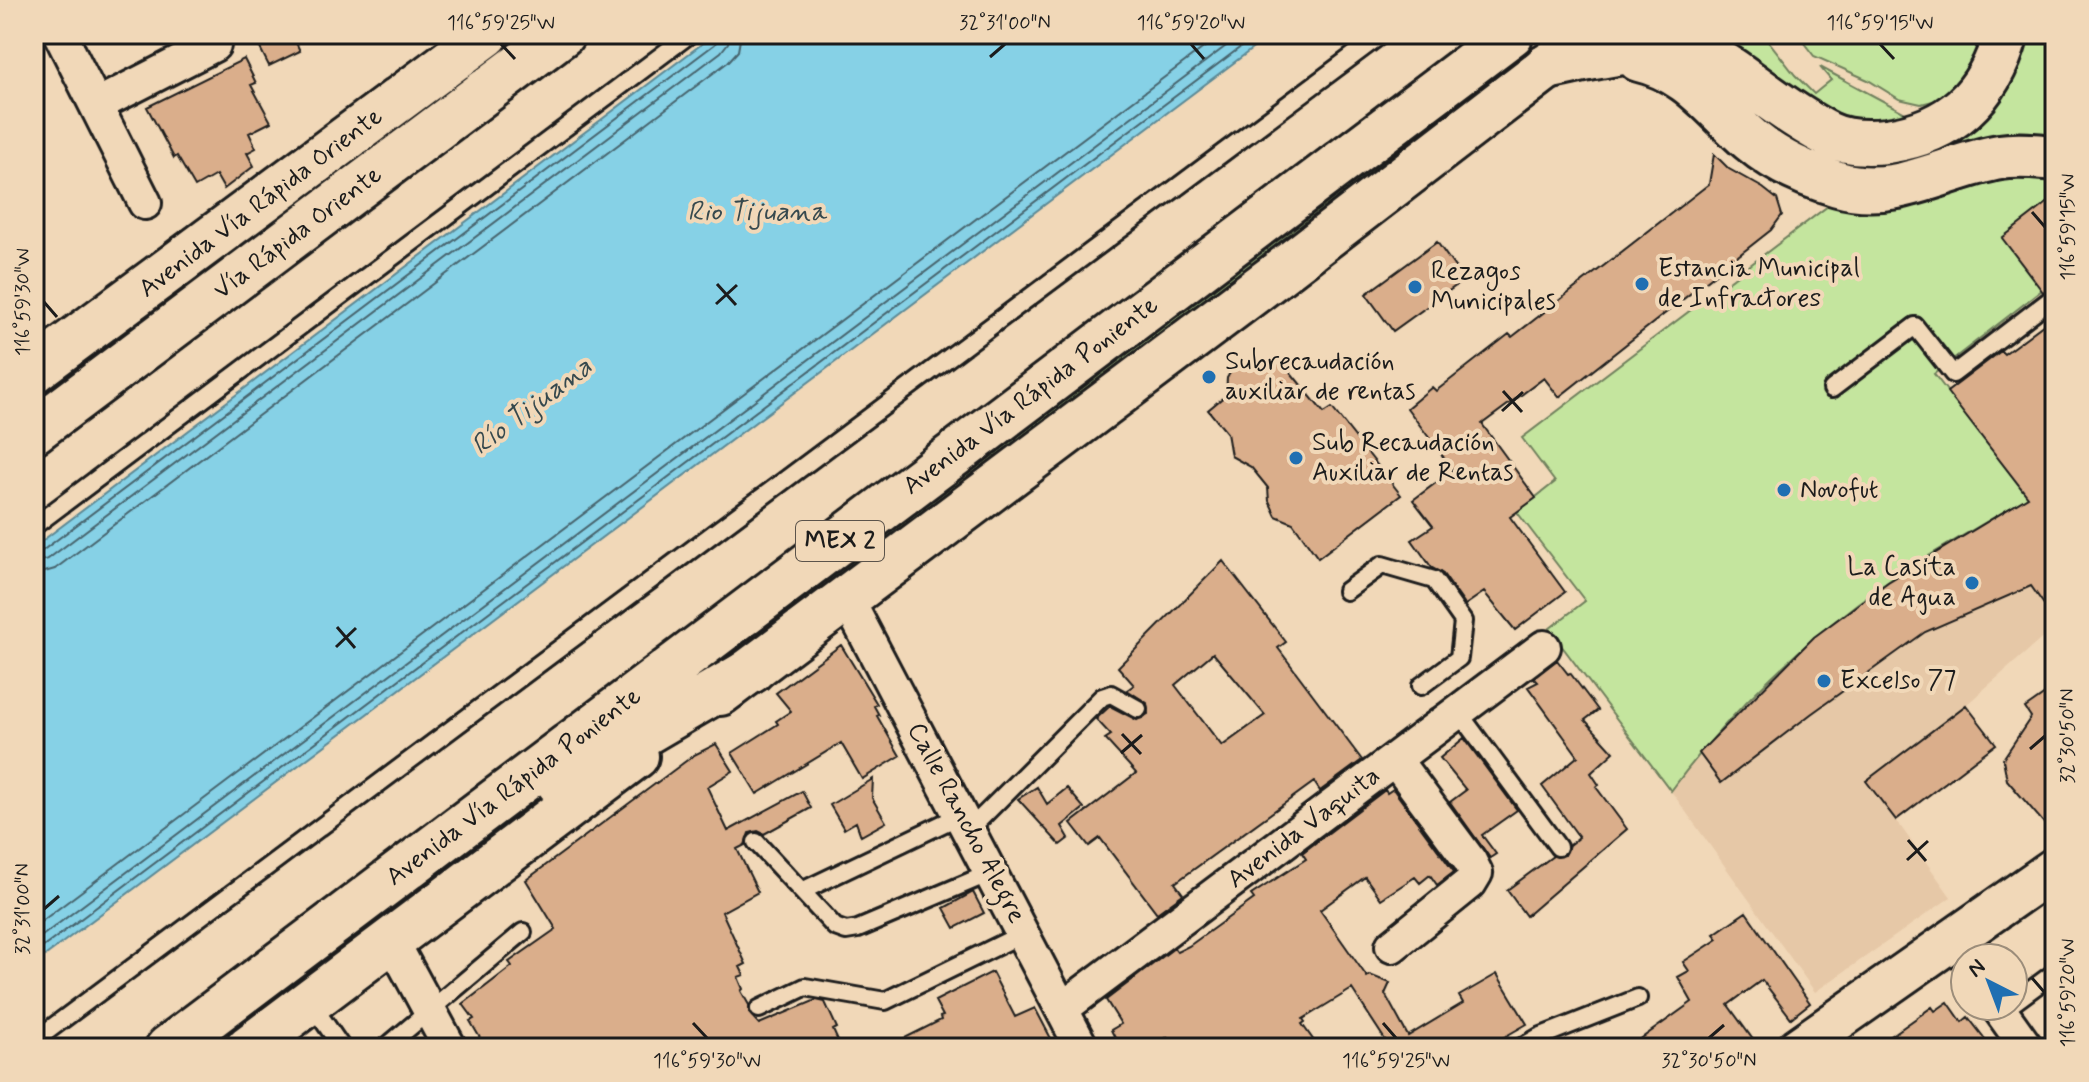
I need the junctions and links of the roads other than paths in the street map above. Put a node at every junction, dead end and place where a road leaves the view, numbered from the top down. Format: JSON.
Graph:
{"nodes":[{"id":1,"x":60,"y":34,"type":"edge"},
{"id":2,"x":487,"y":34,"type":"edge"},
{"id":3,"x":526,"y":34,"type":"edge"},
{"id":4,"x":562,"y":34,"type":"edge"},
{"id":5,"x":690,"y":34,"type":"edge"},
{"id":6,"x":1382,"y":34,"type":"edge"},
{"id":7,"x":1511,"y":34,"type":"edge"},
{"id":8,"x":1672,"y":34,"type":"edge"},
{"id":9,"x":2006,"y":34,"type":"edge"},
{"id":10,"x":1601,"y":44,"type":"edge"},
{"id":11,"x":214,"y":45,"type":"dead end"},
{"id":12,"x":97,"y":105,"type":"junction"},
{"id":13,"x":461,"y":110,"type":"junction"},
{"id":14,"x":2055,"y":158,"type":"edge"},
{"id":15,"x":145,"y":203,"type":"dead end"},
{"id":16,"x":2055,"y":296,"type":"edge"},
{"id":17,"x":34,"y":370,"type":"edge"},
{"id":18,"x":1832,"y":389,"type":"dead end"},
{"id":19,"x":34,"y":431,"type":"edge"},
{"id":20,"x":34,"y":526,"type":"edge"},
{"id":21,"x":1346,"y":591,"type":"dead end"},
{"id":22,"x":847,"y":599,"type":"junction"},
{"id":23,"x":1544,"y":647,"type":"dead end"},
{"id":24,"x":752,"y":670,"type":"junction"},
{"id":25,"x":1421,"y":686,"type":"dead end"},
{"id":26,"x":1138,"y":709,"type":"dead end"},
{"id":27,"x":1459,"y":713,"type":"junction"},
{"id":28,"x":1395,"y":760,"type":"junction"},
{"id":29,"x":965,"y":822,"type":"junction"},
{"id":30,"x":756,"y":842,"type":"dead end"},
{"id":31,"x":1558,"y":847,"type":"dead end"},
{"id":32,"x":2055,"y":868,"type":"edge"},
{"id":33,"x":990,"y":873,"type":"junction"},
{"id":34,"x":377,"y":889,"type":"junction"},
{"id":35,"x":802,"y":891,"type":"junction"},
{"id":36,"x":523,"y":932,"type":"dead end"},
{"id":37,"x":1024,"y":933,"type":"junction"},
{"id":38,"x":391,"y":939,"type":"junction"},
{"id":39,"x":1968,"y":942,"type":"edge"},
{"id":40,"x":1392,"y":946,"type":"dead end"},
{"id":41,"x":1949,"y":955,"type":"edge"},
{"id":42,"x":2055,"y":972,"type":"edge"},
{"id":43,"x":2029,"y":990,"type":"edge"},
{"id":44,"x":243,"y":991,"type":"junction"},
{"id":45,"x":1638,"y":998,"type":"dead end"},
{"id":46,"x":310,"y":1002,"type":"junction"},
{"id":47,"x":1063,"y":1008,"type":"junction"},
{"id":48,"x":759,"y":1009,"type":"dead end"},
{"id":49,"x":429,"y":1010,"type":"junction"},
{"id":50,"x":2013,"y":1022,"type":"edge"},
{"id":51,"x":34,"y":1041,"type":"edge"},
{"id":52,"x":168,"y":1048,"type":"edge"},
{"id":53,"x":182,"y":1048,"type":"edge"},
{"id":54,"x":248,"y":1048,"type":"edge"},
{"id":55,"x":342,"y":1048,"type":"edge"},
{"id":56,"x":385,"y":1048,"type":"edge"},
{"id":57,"x":450,"y":1048,"type":"edge"},
{"id":58,"x":1082,"y":1048,"type":"edge"},
{"id":59,"x":1520,"y":1048,"type":"edge"},
{"id":60,"x":1798,"y":1048,"type":"edge"},
{"id":61,"x":2027,"y":1048,"type":"edge"}],
"edges":[{"from":1,"to":12,"type":"street"},
{"from":2,"to":17,"type":"main road","name":"Avenida Vía Rápida Oriente"},
{"from":3,"to":13,"type":"main road"},
{"from":4,"to":13,"type":"main road","name":"Vía Rápida Oriente"},
{"from":5,"to":20,"type":"lane"},
{"from":6,"to":51,"type":"lane"},
{"from":7,"to":34,"type":"main road","name":"Avenida Vía Rápida Poniente","number":"MEX 2"},
{"from":8,"to":10,"type":"lane"},
{"from":9,"to":10,"type":"main road"},
{"from":10,"to":14,"type":"main road"},
{"from":10,"to":22,"type":"main road","name":"Avenida Vía Rápida Poniente"},
{"from":11,"to":12,"type":"street"},
{"from":12,"to":15,"type":"street"},
{"from":13,"to":19,"type":"main road","name":"Vía Rápida Oriente"},
{"from":16,"to":18,"type":"lane"},
{"from":21,"to":25,"type":"lane"},
{"from":22,"to":24,"type":"main road","name":"Avenida Vía Rápida Poniente"},
{"from":22,"to":29,"type":"street","name":"Calle Rancho Alegre"},
{"from":23,"to":27,"type":"street","name":"Avenida Vaquita"},
{"from":24,"to":34,"type":"main road"},
{"from":24,"to":38,"type":"main road","name":"Avenida Vía Rápida Poniente"},
{"from":26,"to":29,"type":"lane"},
{"from":27,"to":28,"type":"street","name":"Avenida Vaquita"},
{"from":27,"to":31,"type":"lane"},
{"from":28,"to":40,"type":"street"},
{"from":28,"to":47,"type":"street","name":"Avenida Vaquita"},
{"from":29,"to":33,"type":"street","name":"Calle Rancho Alegre"},
{"from":29,"to":35,"type":"lane"},
{"from":30,"to":35,"type":"lane"},
{"from":32,"to":39,"type":"street"},
{"from":33,"to":35,"type":"lane"},
{"from":33,"to":37,"type":"street","name":"Calle Rancho Alegre"},
{"from":34,"to":44,"type":"main road","name":"Avenida Vía Rápida Poniente","number":"MEX 2"},
{"from":36,"to":49,"type":"lane"},
{"from":37,"to":47,"type":"street","name":"Calle Rancho Alegre"},
{"from":37,"to":48,"type":"lane"},
{"from":38,"to":46,"type":"main road","name":"Avenida Vía Rápida Poniente"},
{"from":38,"to":49,"type":"street"},
{"from":41,"to":60,"type":"street"},
{"from":42,"to":43,"type":"lane"},
{"from":44,"to":52,"type":"main road","name":"Avenida Vía Rápida Poniente","number":"MEX 2"},
{"from":44,"to":53,"type":"main road"},
{"from":45,"to":59,"type":"lane"},
{"from":46,"to":54,"type":"main road","name":"Avenida Vía Rápida Poniente"},
{"from":46,"to":55,"type":"lane"},
{"from":47,"to":58,"type":"street","name":"Calle Rancho Alegre"},
{"from":49,"to":56,"type":"lane"},
{"from":49,"to":57,"type":"street"},
{"from":50,"to":61,"type":"street"}]}
